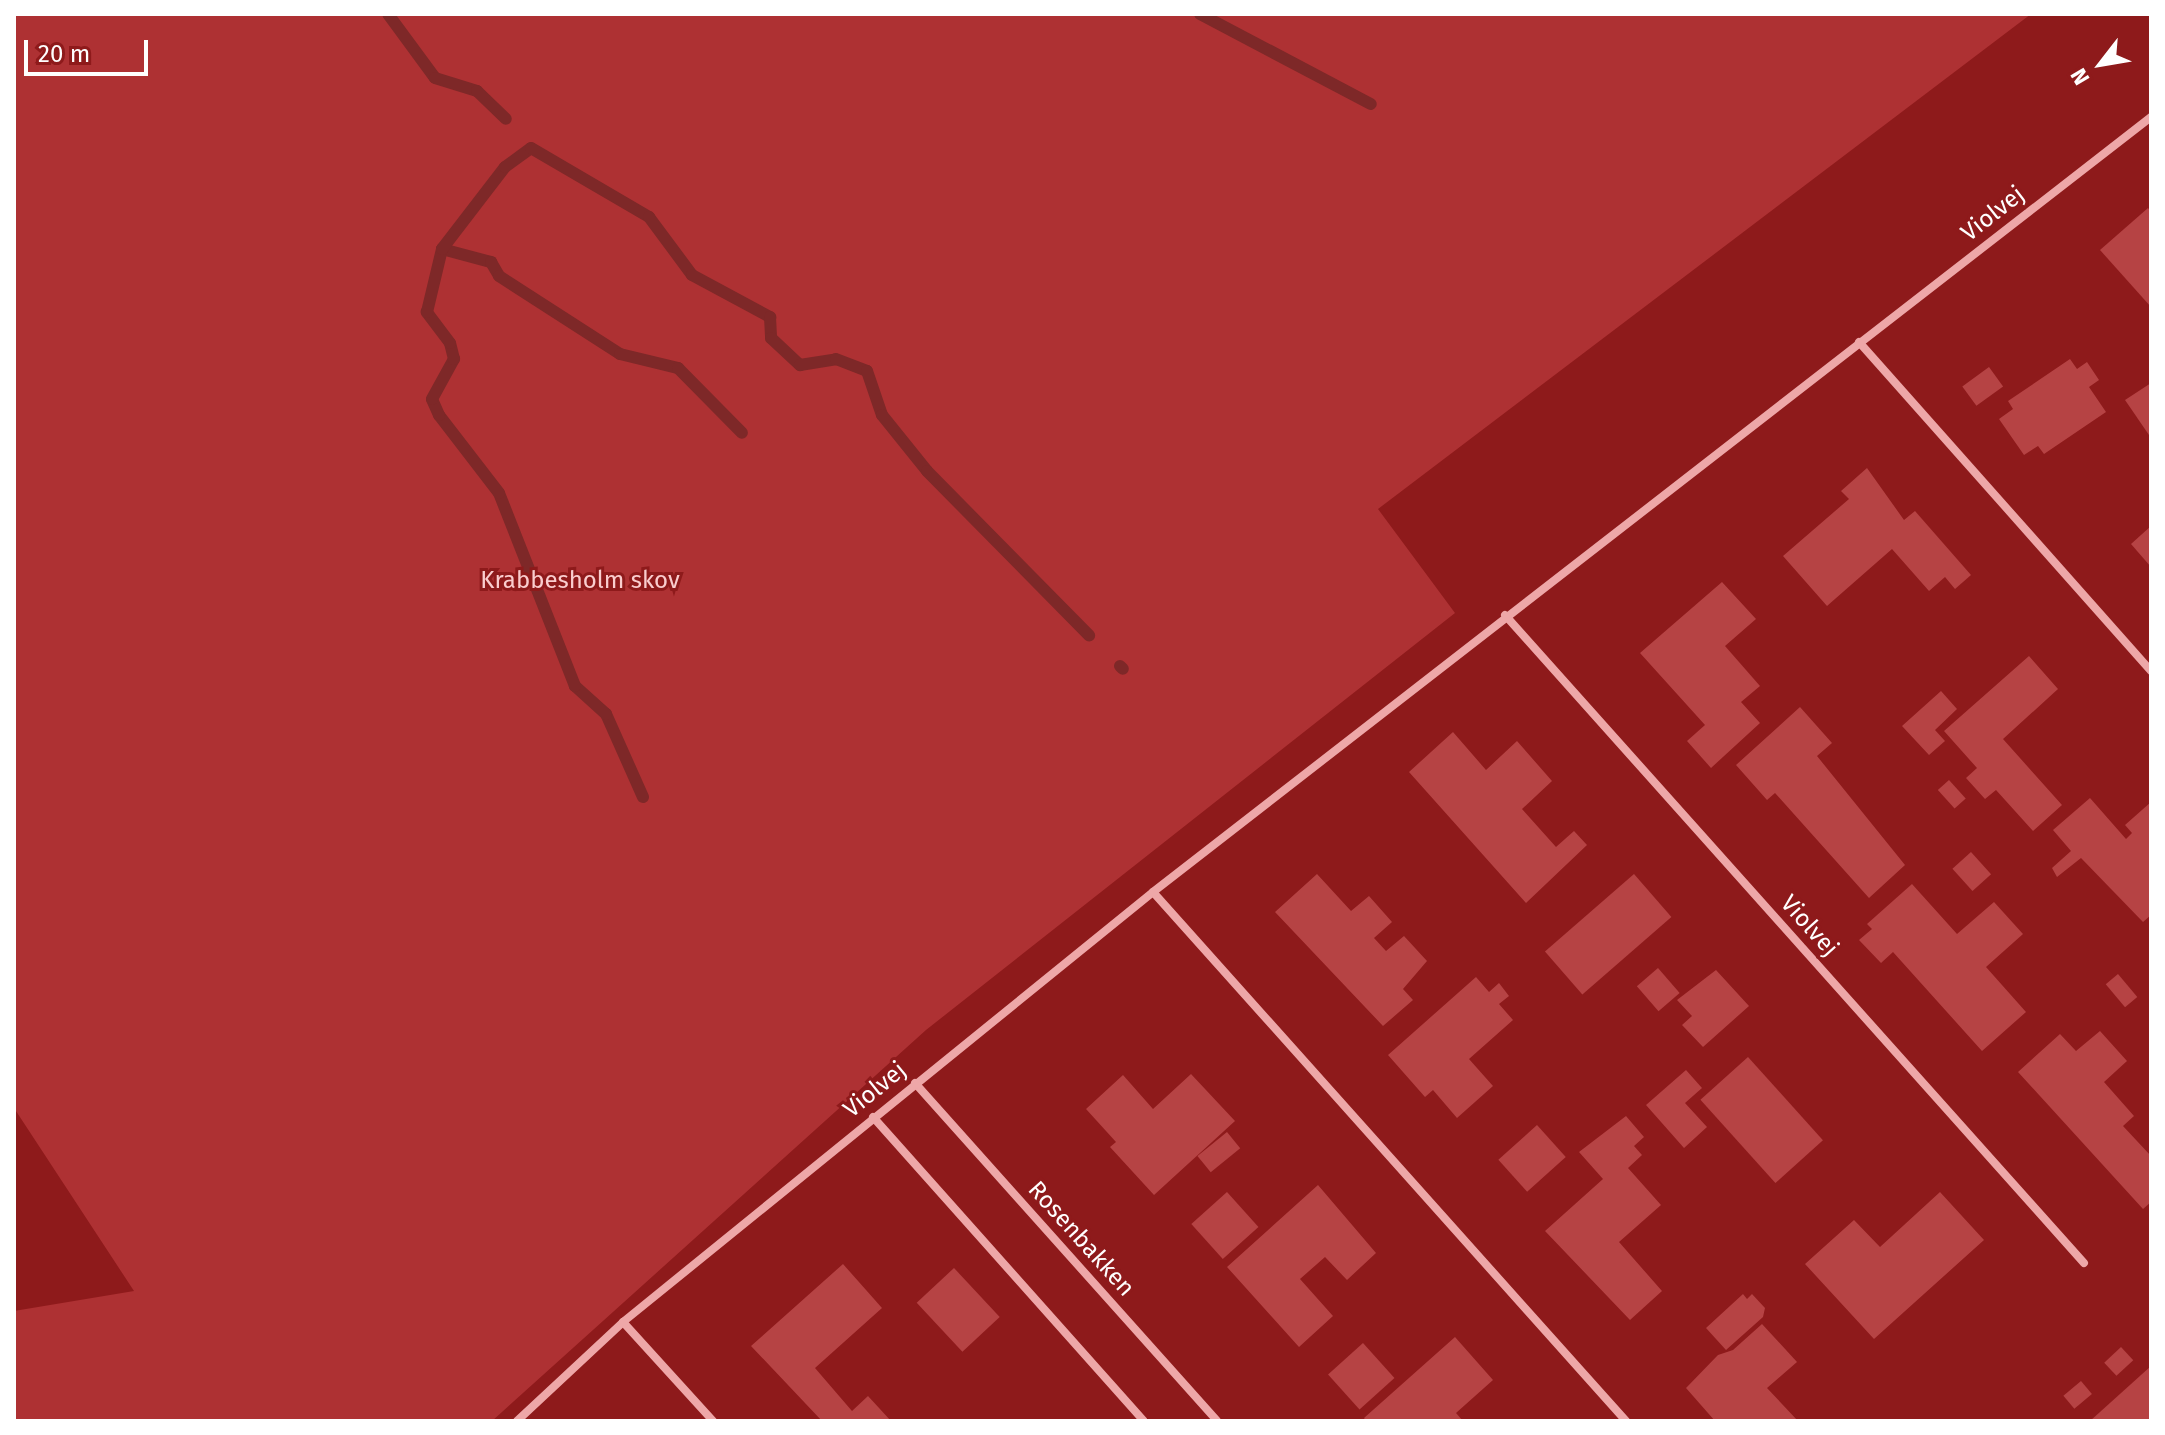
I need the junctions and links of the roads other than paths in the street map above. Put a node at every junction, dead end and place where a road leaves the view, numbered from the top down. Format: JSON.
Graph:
{"nodes":[{"id":1,"x":2151,"y":117,"type":"edge"},
{"id":2,"x":1859,"y":342,"type":"junction"},
{"id":3,"x":1505,"y":615,"type":"junction"},
{"id":4,"x":2151,"y":671,"type":"edge"},
{"id":5,"x":1153,"y":892,"type":"junction"},
{"id":6,"x":915,"y":1083,"type":"junction"},
{"id":7,"x":873,"y":1117,"type":"junction"},
{"id":8,"x":2084,"y":1263,"type":"dead end"},
{"id":9,"x":623,"y":1322,"type":"junction"},
{"id":10,"x":517,"y":1421,"type":"edge"},
{"id":11,"x":713,"y":1421,"type":"edge"},
{"id":12,"x":1144,"y":1421,"type":"edge"},
{"id":13,"x":1217,"y":1421,"type":"edge"},
{"id":14,"x":1626,"y":1421,"type":"edge"}],
"edges":[{"from":1,"to":2,"type":"street","name":"Violvej"},
{"from":2,"to":3,"type":"street","name":"Violvej"},
{"from":2,"to":4,"type":"street"},
{"from":3,"to":5,"type":"street","name":"Violvej"},
{"from":3,"to":8,"type":"street","name":"Violvej"},
{"from":5,"to":6,"type":"street","name":"Violvej"},
{"from":5,"to":14,"type":"street"},
{"from":6,"to":7,"type":"street","name":"Violvej"},
{"from":6,"to":13,"type":"street","name":"Rosenbakken"},
{"from":7,"to":9,"type":"street","name":"Violvej"},
{"from":7,"to":12,"type":"street"},
{"from":9,"to":10,"type":"street","name":"Violvej"},
{"from":9,"to":11,"type":"street"}]}
